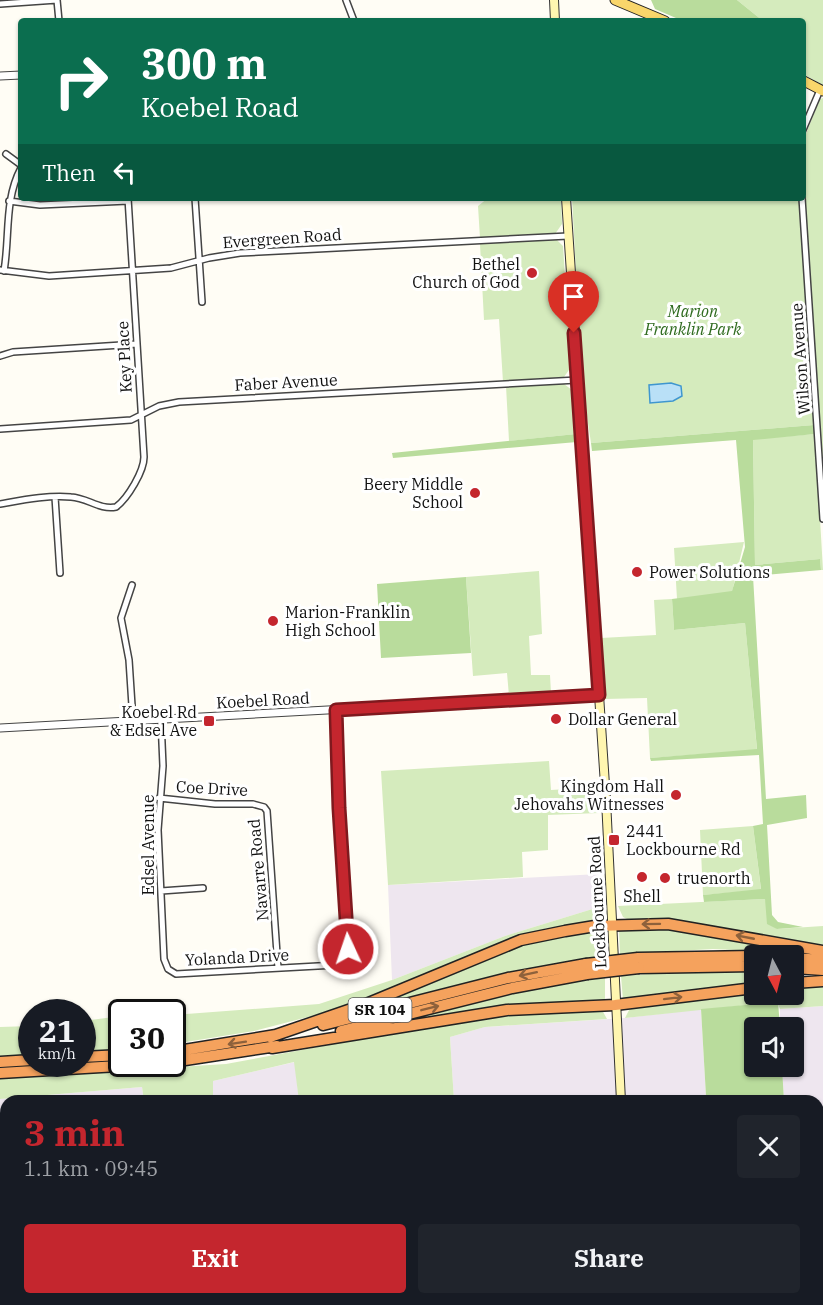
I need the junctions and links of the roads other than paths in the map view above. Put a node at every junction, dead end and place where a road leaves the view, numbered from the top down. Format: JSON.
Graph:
{"nodes":[{"id":1,"x":57,"y":0,"type":"edge"},
{"id":2,"x":346,"y":0,"type":"edge"},
{"id":3,"x":554,"y":0,"type":"edge"},
{"id":4,"x":615,"y":0,"type":"edge"},
{"id":5,"x":0,"y":4,"type":"edge"},
{"id":6,"x":58,"y":18,"type":"edge"},
{"id":7,"x":353,"y":18,"type":"edge"},
{"id":8,"x":555,"y":18,"type":"edge"},
{"id":9,"x":658,"y":18,"type":"edge"},
{"id":10,"x":18,"y":75,"type":"edge"},
{"id":11,"x":0,"y":76,"type":"edge"},
{"id":12,"x":806,"y":82,"type":"edge"},
{"id":13,"x":822,"y":90,"type":"edge"},
{"id":14,"x":806,"y":124,"type":"edge"},
{"id":15,"x":6,"y":154,"type":"dead end"},
{"id":16,"x":18,"y":164,"type":"edge"},
{"id":17,"x":18,"y":176,"type":"edge"},
{"id":18,"x":9,"y":201,"type":"junction"},
{"id":19,"x":110,"y":201,"type":"edge"},
{"id":20,"x":128,"y":201,"type":"edge"},
{"id":21,"x":195,"y":201,"type":"edge"},
{"id":22,"x":566,"y":201,"type":"edge"},
{"id":23,"x":802,"y":201,"type":"edge"},
{"id":24,"x":568,"y":236,"type":"junction"},
{"id":25,"x":199,"y":261,"type":"junction"},
{"id":26,"x":2,"y":270,"type":"edge"},
{"id":27,"x":133,"y":270,"type":"junction"},
{"id":28,"x":202,"y":302,"type":"dead end"},
{"id":29,"x":137,"y":344,"type":"junction"},
{"id":30,"x":0,"y":356,"type":"edge"},
{"id":31,"x":577,"y":380,"type":"junction"},
{"id":32,"x":141,"y":416,"type":"junction"},
{"id":33,"x":0,"y":429,"type":"edge"},
{"id":34,"x":55,"y":497,"type":"junction"},
{"id":35,"x":0,"y":504,"type":"edge"},
{"id":36,"x":823,"y":519,"type":"edge"},
{"id":37,"x":60,"y":573,"type":"dead end"},
{"id":38,"x":132,"y":585,"type":"dead end"},
{"id":39,"x":599,"y":695,"type":"junction"},
{"id":40,"x":336,"y":710,"type":"junction"},
{"id":41,"x":161,"y":720,"type":"junction"},
{"id":42,"x":134,"y":721,"type":"junction"},
{"id":43,"x":0,"y":728,"type":"edge"},
{"id":44,"x":159,"y":798,"type":"junction"},
{"id":45,"x":264,"y":807,"type":"joint"},
{"id":46,"x":203,"y":888,"type":"dead end"},
{"id":47,"x":160,"y":891,"type":"junction"},
{"id":48,"x":611,"y":926,"type":"junction"},
{"id":49,"x":823,"y":951,"type":"edge"},
{"id":50,"x":744,"y":957,"type":"edge"},
{"id":51,"x":804,"y":959,"type":"edge"},
{"id":52,"x":823,"y":960,"type":"edge"},
{"id":53,"x":638,"y":963,"type":"junction"},
{"id":54,"x":744,"y":966,"type":"edge"},
{"id":55,"x":279,"y":968,"type":"junction"},
{"id":56,"x":168,"y":969,"type":"joint"},
{"id":57,"x":804,"y":969,"type":"edge"},
{"id":58,"x":823,"y":970,"type":"edge"},
{"id":59,"x":823,"y":981,"type":"edge"},
{"id":60,"x":804,"y":982,"type":"edge"},
{"id":61,"x":744,"y":989,"type":"edge"},
{"id":62,"x":615,"y":1005,"type":"junction"},
{"id":63,"x":271,"y":1042,"type":"junction"},
{"id":64,"x":186,"y":1051,"type":"edge"},
{"id":65,"x":186,"y":1059,"type":"edge"},
{"id":66,"x":18,"y":1061,"type":"edge"},
{"id":67,"x":0,"y":1062,"type":"edge"},
{"id":68,"x":108,"y":1067,"type":"edge"},
{"id":69,"x":0,"y":1073,"type":"edge"},
{"id":70,"x":621,"y":1095,"type":"edge"}],
"edges":[{"from":1,"to":5,"type":"street"},
{"from":1,"to":6,"type":"street"},
{"from":2,"to":7,"type":"street"},
{"from":3,"to":8,"type":"main road"},
{"from":4,"to":9,"type":"main road"},
{"from":10,"to":11,"type":"street"},
{"from":12,"to":13,"type":"main road"},
{"from":13,"to":14,"type":"street"},
{"from":15,"to":16,"type":"street"},
{"from":17,"to":18,"type":"street"},
{"from":18,"to":19,"type":"street"},
{"from":18,"to":26,"type":"street"},
{"from":20,"to":27,"type":"street","name":"Key Place"},
{"from":21,"to":25,"type":"street"},
{"from":22,"to":24,"type":"main road","name":"Lockbourne Road"},
{"from":23,"to":36,"type":"street","name":"Wilson Avenue"},
{"from":24,"to":25,"type":"street","name":"Evergreen Road"},
{"from":24,"to":31,"type":"main road","name":"Lockbourne Road"},
{"from":25,"to":27,"type":"street","name":"Evergreen Road"},
{"from":25,"to":28,"type":"street"},
{"from":26,"to":27,"type":"street","name":"Evergreen Road"},
{"from":27,"to":29,"type":"street","name":"Key Place"},
{"from":29,"to":30,"type":"street"},
{"from":29,"to":32,"type":"street","name":"Key Place"},
{"from":31,"to":32,"type":"street","name":"Faber Avenue"},
{"from":31,"to":39,"type":"main road","name":"Lockbourne Road"},
{"from":32,"to":33,"type":"street","name":"Faber Avenue"},
{"from":32,"to":34,"type":"street","name":"Key Place"},
{"from":34,"to":35,"type":"street"},
{"from":34,"to":37,"type":"street"},
{"from":38,"to":42,"type":"street"},
{"from":39,"to":40,"type":"street","name":"Koebel Road"},
{"from":39,"to":48,"type":"main road","name":"Lockbourne Road"},
{"from":40,"to":41,"type":"street","name":"Koebel Road"},
{"from":40,"to":55,"type":"street","name":"Yolanda Drive"},
{"from":41,"to":42,"type":"street","name":"Koebel Road"},
{"from":41,"to":44,"type":"street","name":"Edsel Avenue"},
{"from":42,"to":43,"type":"street","name":"Koebel Road"},
{"from":44,"to":45,"type":"street","name":"Coe Drive"},
{"from":44,"to":47,"type":"street","name":"Edsel Avenue"},
{"from":45,"to":55,"type":"street","name":"Navarre Road"},
{"from":46,"to":47,"type":"street"},
{"from":47,"to":56,"type":"street","name":"Edsel Avenue"},
{"from":49,"to":48,"type":"highway","one_way":true},
{"from":48,"to":62,"type":"main road","name":"Lockbourne Road"},
{"from":48,"to":63,"type":"highway"},
{"from":50,"to":53,"type":"highway","number":"SR 104"},
{"from":51,"to":52,"type":"highway"},
{"from":53,"to":54,"type":"highway","number":"SR 104"},
{"from":53,"to":63,"type":"highway","number":"SR 104","bridge":true},
{"from":55,"to":56,"type":"street","name":"Yolanda Drive"},
{"from":57,"to":58,"type":"highway"},
{"from":59,"to":60,"type":"highway"},
{"from":62,"to":61,"type":"highway","one_way":true},
{"from":62,"to":63,"type":"highway"},
{"from":62,"to":70,"type":"main road","name":"Lockbourne Road"},
{"from":63,"to":64,"type":"highway","number":"SR 104","one_way":true},
{"from":63,"to":65,"type":"highway","number":"SR 104"},
{"from":66,"to":67,"type":"highway"},
{"from":68,"to":69,"type":"highway"}]}
